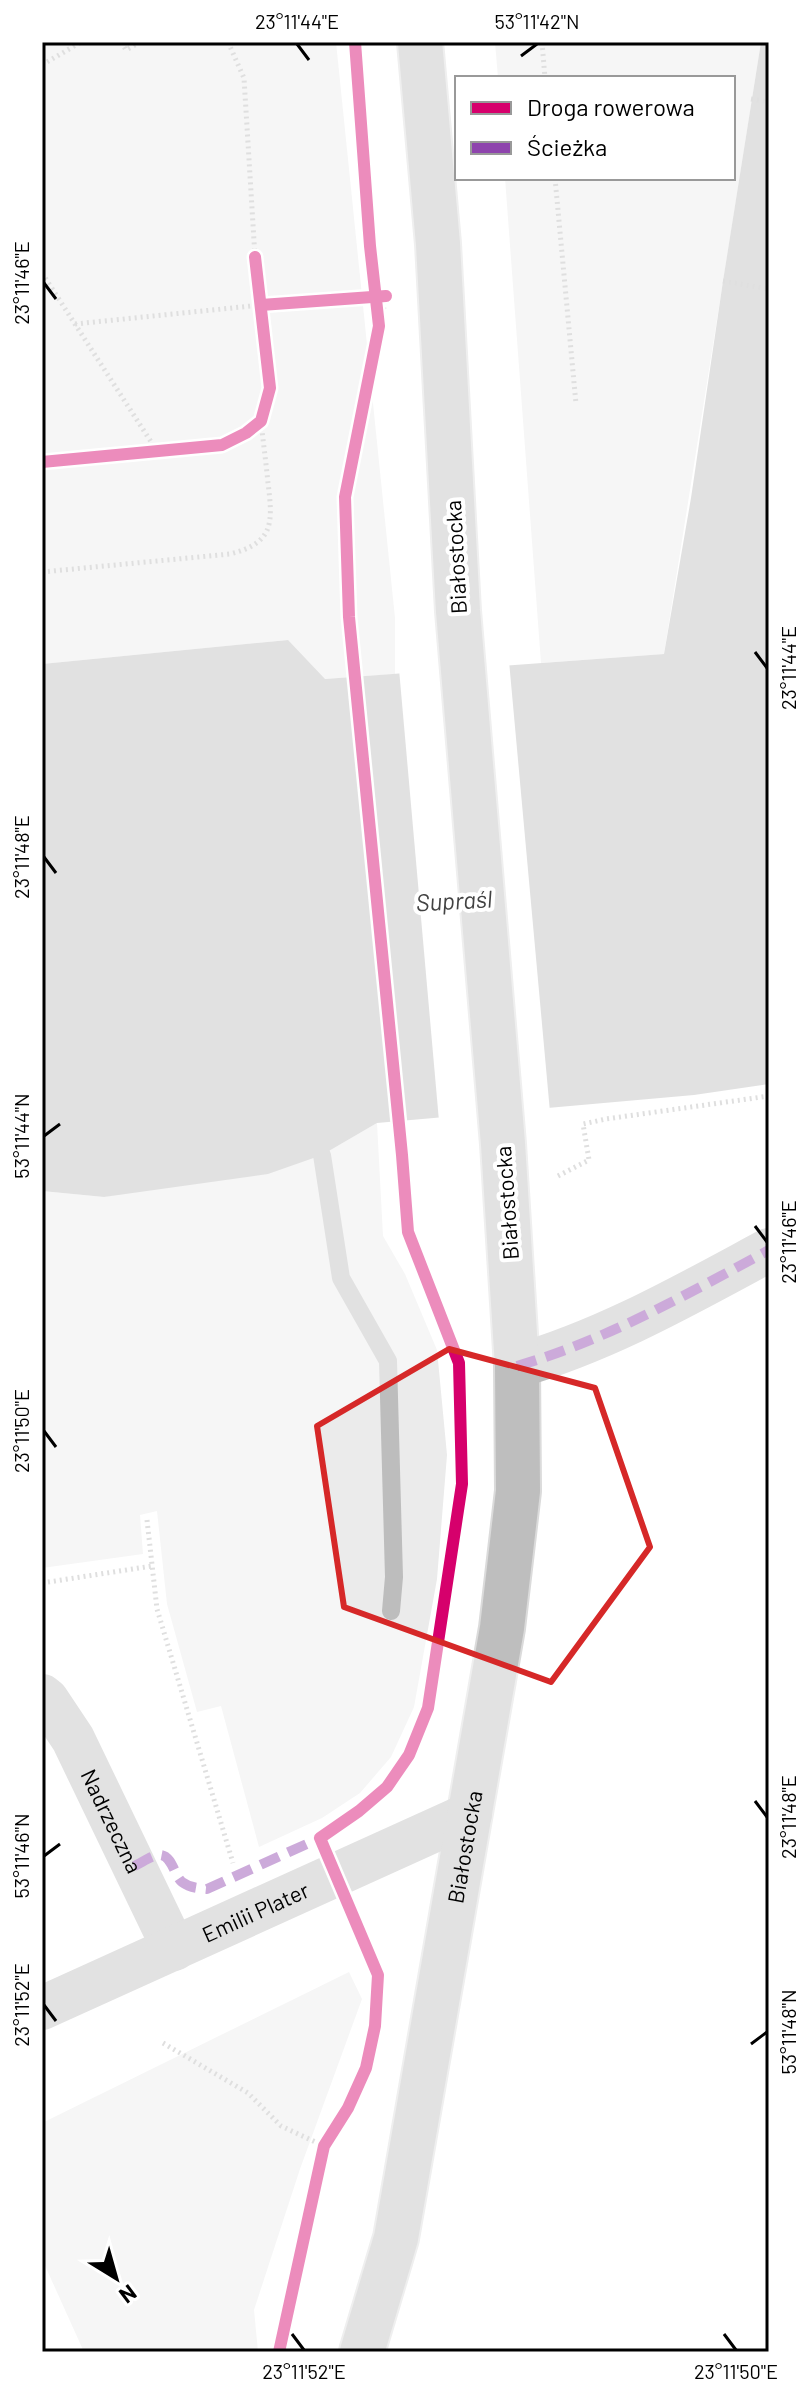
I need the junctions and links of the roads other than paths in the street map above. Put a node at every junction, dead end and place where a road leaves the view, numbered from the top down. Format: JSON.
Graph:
{"nodes":[{"id":1,"x":420,"y":42,"type":"edge"},
{"id":2,"x":769,"y":1250,"type":"edge"},
{"id":3,"x":517,"y":1366,"type":"junction"},
{"id":4,"x":42,"y":1696,"type":"edge"},
{"id":5,"x":470,"y":1814,"type":"junction"},
{"id":6,"x":174,"y":1949,"type":"junction"},
{"id":7,"x":42,"y":2008,"type":"edge"},
{"id":8,"x":362,"y":2352,"type":"edge"}],
"edges":[{"from":1,"to":3,"type":"main road","name":"Białostocka"},
{"from":2,"to":3,"type":"main road"},
{"from":3,"to":5,"type":"main road","name":"Białostocka"},
{"from":4,"to":6,"type":"main road","name":"Nadrzeczna"},
{"from":5,"to":6,"type":"main road","name":"Emilii Plater"},
{"from":5,"to":8,"type":"main road","name":"Białostocka"},
{"from":6,"to":7,"type":"main road","name":"Emilii Plater"}]}
